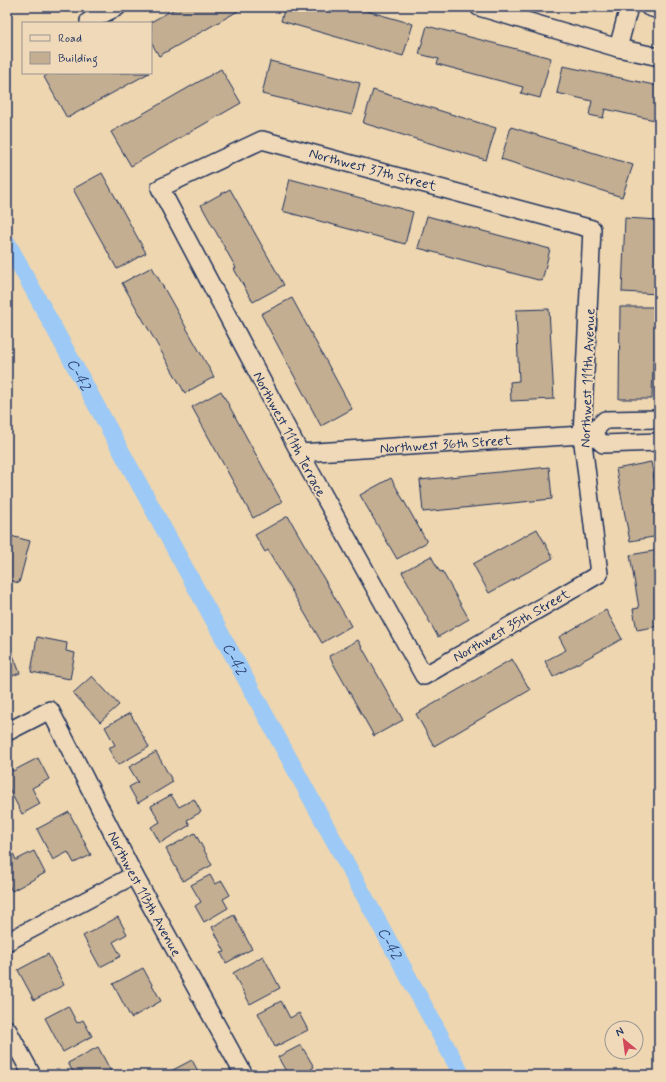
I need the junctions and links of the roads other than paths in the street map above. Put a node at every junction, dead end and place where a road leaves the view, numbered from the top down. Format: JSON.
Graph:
{"nodes":[{"id":1,"x":116,"y":7,"type":"edge"},
{"id":2,"x":479,"y":7,"type":"edge"},
{"id":3,"x":629,"y":7,"type":"edge"},
{"id":4,"x":649,"y":7,"type":"edge"},
{"id":5,"x":659,"y":10,"type":"edge"},
{"id":6,"x":89,"y":21,"type":"dead end"},
{"id":7,"x":618,"y":48,"type":"junction"},
{"id":8,"x":659,"y":57,"type":"edge"},
{"id":9,"x":160,"y":188,"type":"joint"},
{"id":10,"x":592,"y":229,"type":"joint"},
{"id":11,"x":659,"y":419,"type":"edge"},
{"id":12,"x":586,"y":434,"type":"junction"},
{"id":13,"x":659,"y":442,"type":"edge"},
{"id":14,"x":300,"y":453,"type":"junction"},
{"id":15,"x":599,"y":574,"type":"joint"},
{"id":16,"x":424,"y":676,"type":"joint"},
{"id":17,"x":7,"y":732,"type":"edge"},
{"id":18,"x":134,"y":875,"type":"junction"},
{"id":19,"x":7,"y":942,"type":"edge"},
{"id":20,"x":7,"y":1029,"type":"edge"},
{"id":21,"x":32,"y":1075,"type":"edge"},
{"id":22,"x":244,"y":1075,"type":"edge"}],
"edges":[{"from":1,"to":6,"type":"street"},
{"from":2,"to":7,"type":"street"},
{"from":3,"to":7,"type":"street"},
{"from":4,"to":5,"type":"street"},
{"from":7,"to":8,"type":"street"},
{"from":9,"to":10,"type":"street","name":"Northwest 37th Street"},
{"from":9,"to":14,"type":"street","name":"Northwest 111th Terrace"},
{"from":10,"to":12,"type":"street","name":"Northwest 111th Avenue"},
{"from":11,"to":12,"type":"street"},
{"from":12,"to":13,"type":"street"},
{"from":12,"to":14,"type":"street","name":"Northwest 36th Street"},
{"from":12,"to":15,"type":"street","name":"Northwest 111th Avenue"},
{"from":14,"to":16,"type":"street","name":"Northwest 111th Terrace"},
{"from":15,"to":16,"type":"street","name":"Northwest 35th Street"},
{"from":17,"to":18,"type":"street","name":"Northwest 113th Avenue"},
{"from":18,"to":19,"type":"street"},
{"from":18,"to":22,"type":"street","name":"Northwest 113th Avenue"},
{"from":20,"to":21,"type":"street"}]}
